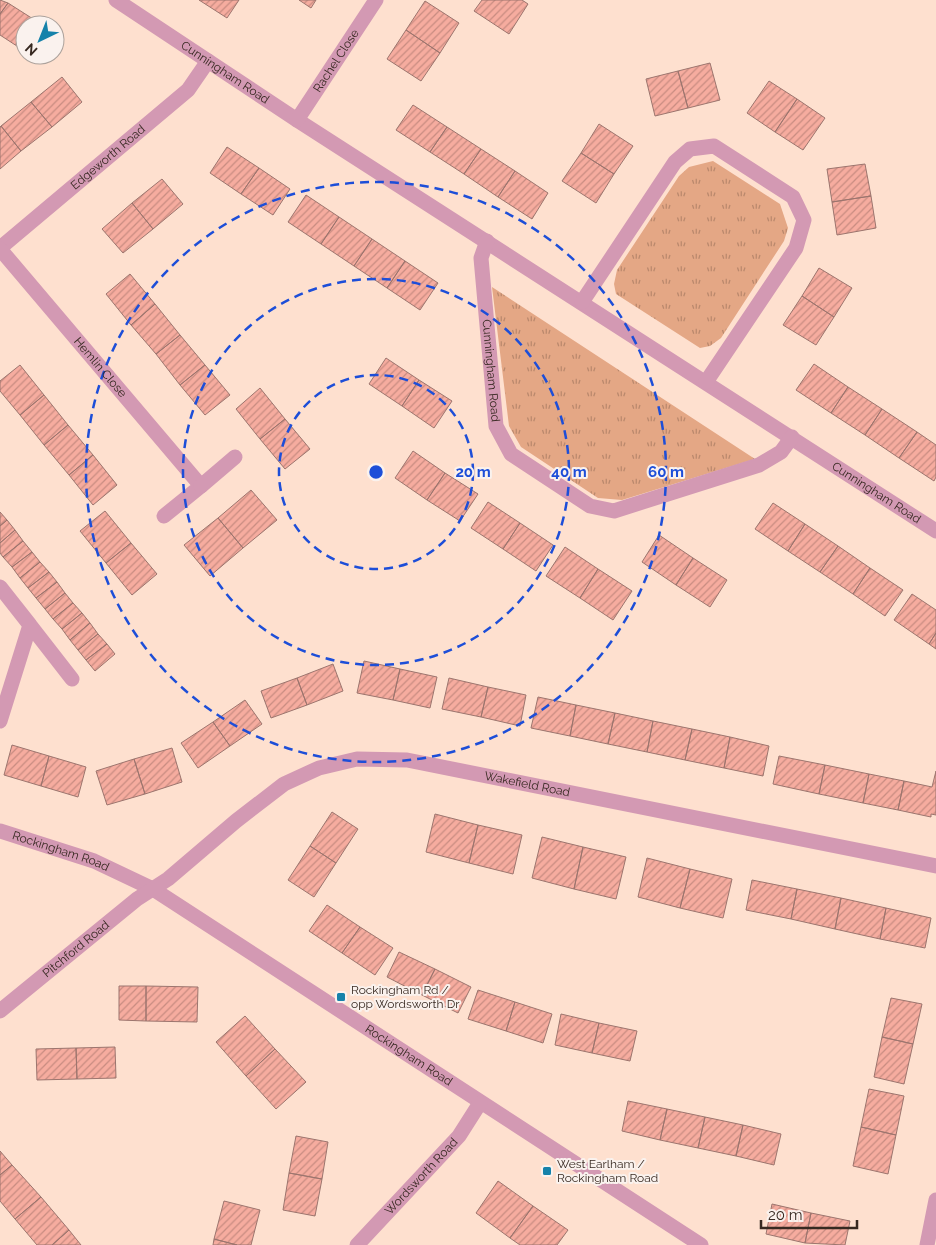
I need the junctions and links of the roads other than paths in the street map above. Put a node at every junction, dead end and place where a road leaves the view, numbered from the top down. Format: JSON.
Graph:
{"nodes":[{"id":1,"x":116,"y":0,"type":"edge"},
{"id":2,"x":376,"y":0,"type":"edge"},
{"id":3,"x":208,"y":60,"type":"junction"},
{"id":4,"x":297,"y":120,"type":"junction"},
{"id":5,"x":487,"y":241,"type":"junction"},
{"id":6,"x":0,"y":248,"type":"edge"},
{"id":7,"x":582,"y":302,"type":"junction"},
{"id":8,"x":706,"y":382,"type":"junction"},
{"id":9,"x":792,"y":438,"type":"junction"},
{"id":10,"x":235,"y":457,"type":"dead end"},
{"id":11,"x":201,"y":486,"type":"junction"},
{"id":12,"x":164,"y":516,"type":"dead end"},
{"id":13,"x":936,"y":531,"type":"edge"},
{"id":14,"x":0,"y":587,"type":"edge"},
{"id":15,"x":30,"y":625,"type":"junction"},
{"id":16,"x":72,"y":679,"type":"dead end"},
{"id":17,"x":0,"y":721,"type":"edge"},
{"id":18,"x":0,"y":831,"type":"edge"},
{"id":19,"x":936,"y":866,"type":"edge"},
{"id":20,"x":153,"y":889,"type":"junction"},
{"id":21,"x":0,"y":1011,"type":"edge"},
{"id":22,"x":480,"y":1103,"type":"junction"},
{"id":23,"x":936,"y":1200,"type":"edge"},
{"id":24,"x":357,"y":1245,"type":"edge"},
{"id":25,"x":702,"y":1245,"type":"edge"},
{"id":26,"x":927,"y":1245,"type":"edge"}],
"edges":[{"from":1,"to":3,"type":"street","name":"Cunningham Road"},
{"from":2,"to":4,"type":"street","name":"Rachel Close"},
{"from":3,"to":4,"type":"street","name":"Cunningham Road"},
{"from":3,"to":6,"type":"street","name":"Edgeworth Road"},
{"from":4,"to":5,"type":"street","name":"Cunningham Road"},
{"from":5,"to":7,"type":"street","name":"Cunningham Road"},
{"from":5,"to":9,"type":"street","name":"Cunningham Road"},
{"from":6,"to":11,"type":"street","name":"Hemlin Close"},
{"from":7,"to":8,"type":"street","name":"Cunningham Road"},
{"from":7,"to":8,"type":"street"},
{"from":8,"to":9,"type":"street","name":"Cunningham Road"},
{"from":9,"to":13,"type":"street","name":"Cunningham Road"},
{"from":10,"to":11,"type":"street"},
{"from":11,"to":12,"type":"street"},
{"from":14,"to":15,"type":"street"},
{"from":15,"to":16,"type":"street"},
{"from":15,"to":17,"type":"street"},
{"from":18,"to":20,"type":"street","name":"Rockingham Road"},
{"from":19,"to":20,"type":"street","name":"Wakefield Road"},
{"from":20,"to":21,"type":"street","name":"Pitchford Road"},
{"from":20,"to":22,"type":"street","name":"Rockingham Road"},
{"from":22,"to":24,"type":"street","name":"Wordsworth Road"},
{"from":22,"to":25,"type":"street","name":"Rockingham Road"},
{"from":23,"to":26,"type":"street"}]}
